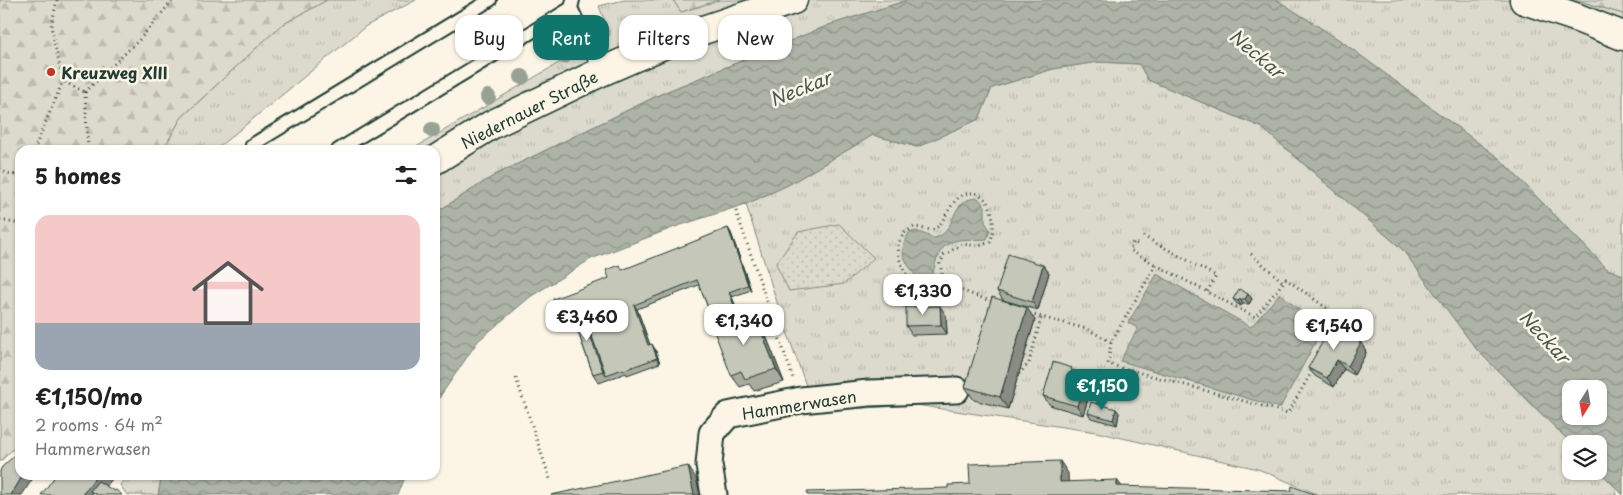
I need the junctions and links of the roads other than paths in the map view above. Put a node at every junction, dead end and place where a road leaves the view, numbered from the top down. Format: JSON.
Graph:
{"nodes":[{"id":1,"x":490,"y":0,"type":"edge"},
{"id":2,"x":792,"y":0,"type":"edge"},
{"id":3,"x":1524,"y":0,"type":"edge"},
{"id":4,"x":572,"y":4,"type":"edge"},
{"id":5,"x":1623,"y":36,"type":"edge"},
{"id":6,"x":601,"y":72,"type":"junction"},
{"id":7,"x":252,"y":145,"type":"edge"},
{"id":8,"x":346,"y":145,"type":"edge"},
{"id":9,"x":440,"y":157,"type":"edge"},
{"id":10,"x":956,"y":390,"type":"dead end"},
{"id":11,"x":714,"y":495,"type":"edge"}],
"edges":[{"from":1,"to":7,"type":"lane"},
{"from":2,"to":6,"type":"main road","name":"Niedernauer Straße"},
{"from":3,"to":5,"type":"main road"},
{"from":4,"to":6,"type":"lane"},
{"from":4,"to":8,"type":"lane"},
{"from":6,"to":9,"type":"main road","name":"Niedernauer Straße"},
{"from":10,"to":11,"type":"street","name":"Hammerwasen"}]}
